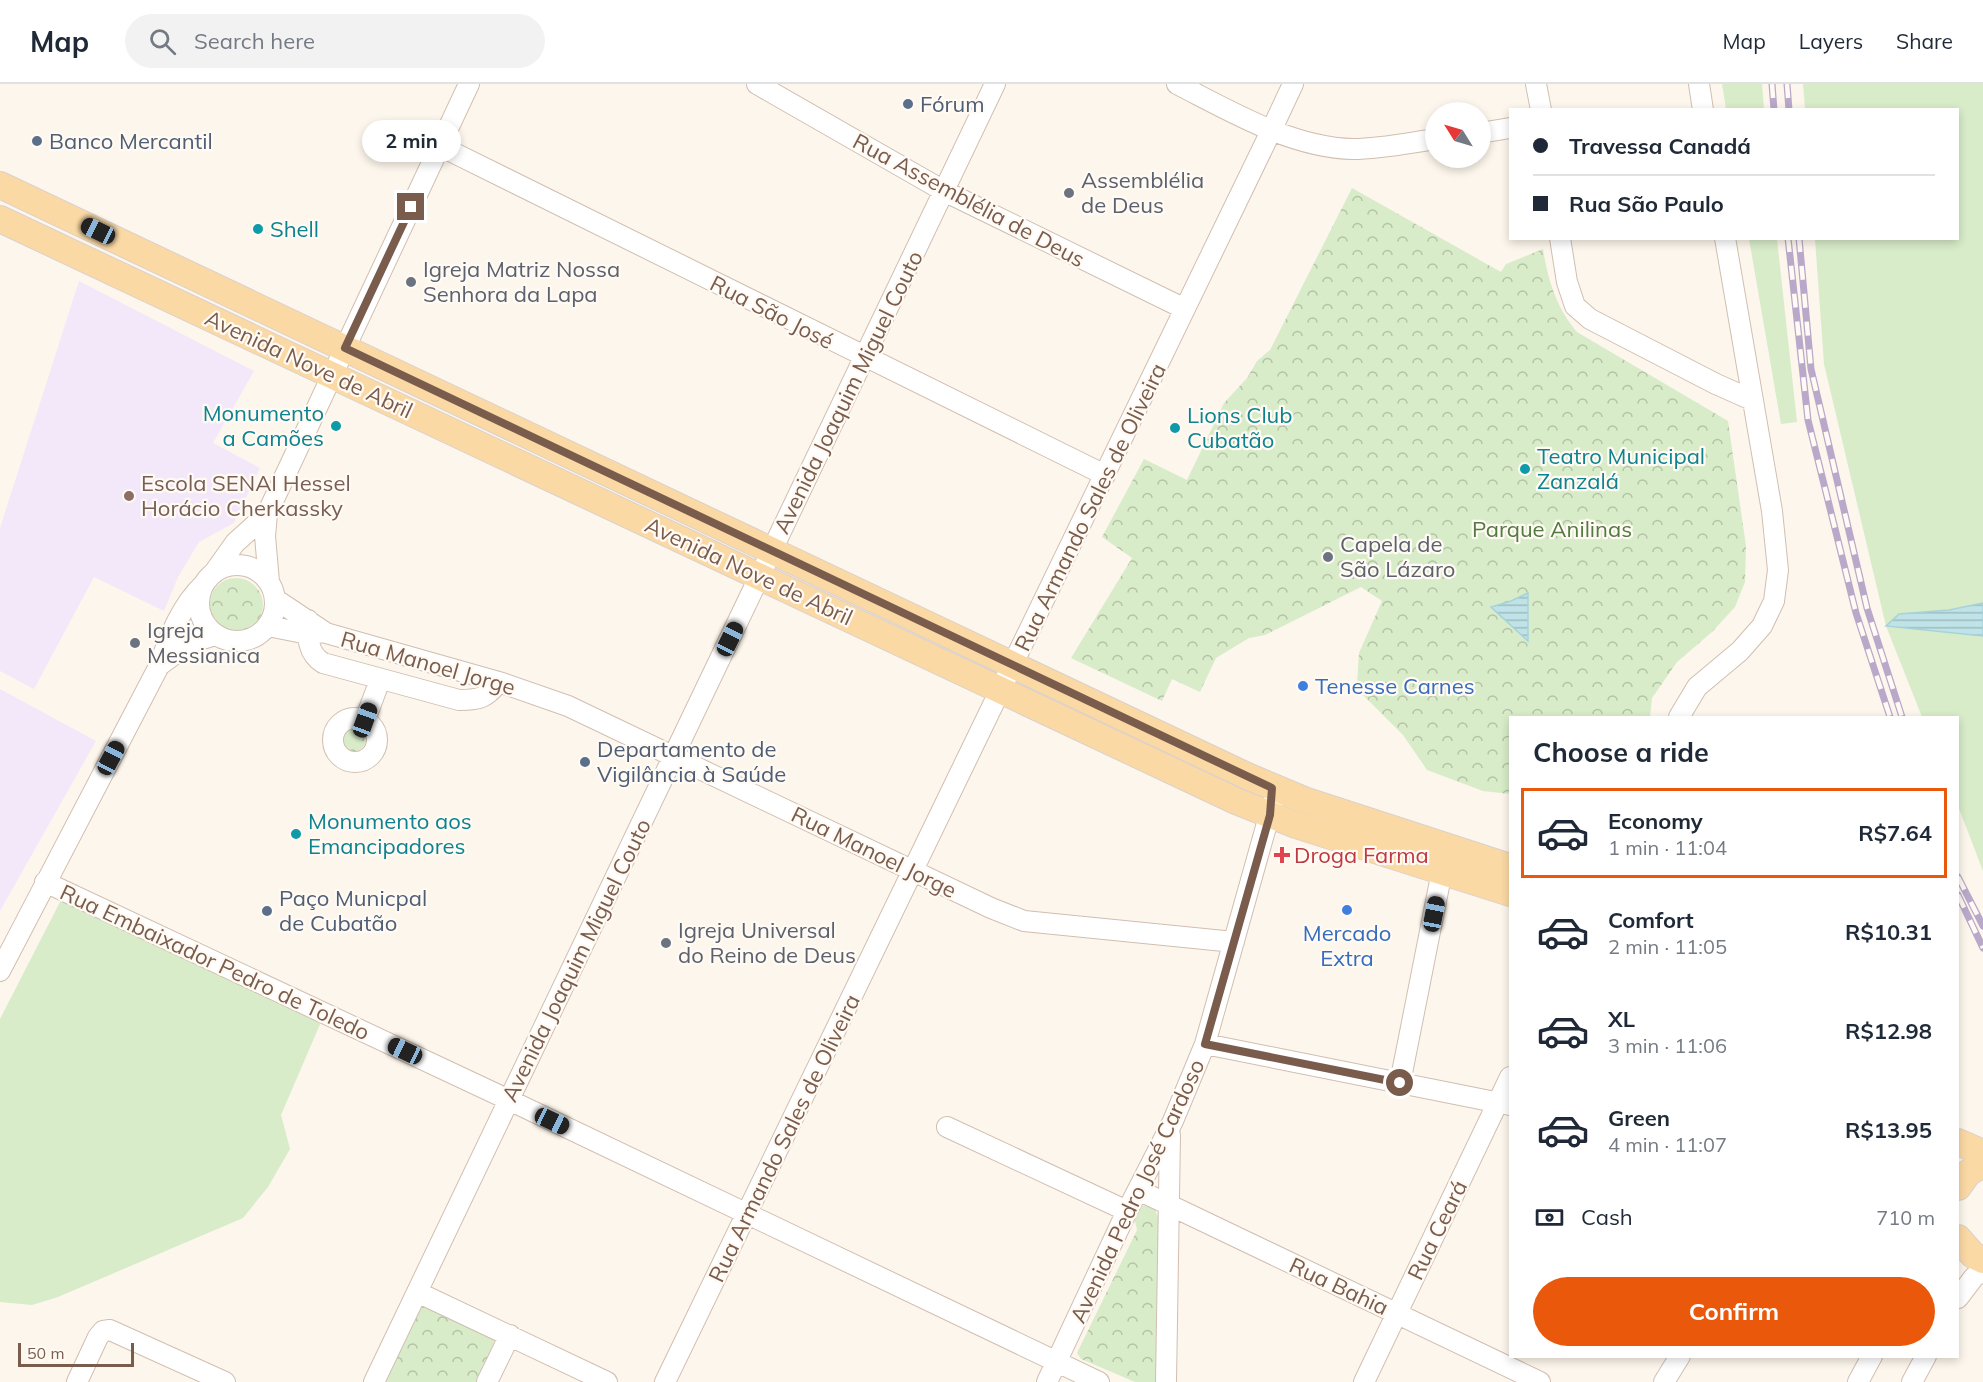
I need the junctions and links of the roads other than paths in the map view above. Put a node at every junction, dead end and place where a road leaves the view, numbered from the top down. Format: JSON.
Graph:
{"nodes":[{"id":1,"x":469,"y":84,"type":"edge"},
{"id":2,"x":757,"y":84,"type":"edge"},
{"id":3,"x":995,"y":84,"type":"edge"},
{"id":4,"x":1177,"y":84,"type":"edge"},
{"id":5,"x":1293,"y":84,"type":"edge"},
{"id":6,"x":1536,"y":84,"type":"edge"},
{"id":7,"x":1699,"y":84,"type":"edge"},
{"id":8,"x":1541,"y":108,"type":"edge"},
{"id":9,"x":1703,"y":108,"type":"edge"},
{"id":10,"x":1509,"y":128,"type":"edge"},
{"id":11,"x":1271,"y":131,"type":"junction"},
{"id":12,"x":1491,"y":131,"type":"edge"},
{"id":13,"x":1425,"y":141,"type":"edge"},
{"id":14,"x":440,"y":146,"type":"junction"},
{"id":15,"x":0,"y":185,"type":"edge"},
{"id":16,"x":944,"y":191,"type":"junction"},
{"id":17,"x":0,"y":219,"type":"edge"},
{"id":18,"x":1560,"y":240,"type":"edge"},
{"id":19,"x":1725,"y":240,"type":"edge"},
{"id":20,"x":1185,"y":309,"type":"junction"},
{"id":21,"x":345,"y":348,"type":"junction"},
{"id":22,"x":865,"y":358,"type":"junction"},
{"id":23,"x":332,"y":375,"type":"junction"},
{"id":24,"x":1752,"y":400,"type":"junction"},
{"id":25,"x":1105,"y":475,"type":"junction"},
{"id":26,"x":267,"y":514,"type":"junction"},
{"id":27,"x":772,"y":551,"type":"junction"},
{"id":28,"x":760,"y":576,"type":"junction"},
{"id":29,"x":209,"y":579,"type":"junction"},
{"id":30,"x":272,"y":591,"type":"junction"},
{"id":31,"x":268,"y":626,"type":"junction"},
{"id":32,"x":314,"y":629,"type":"junction"},
{"id":33,"x":215,"y":635,"type":"junction"},
{"id":34,"x":1013,"y":665,"type":"junction"},
{"id":35,"x":159,"y":666,"type":"junction"},
{"id":36,"x":380,"y":680,"type":"junction"},
{"id":37,"x":500,"y":682,"type":"junction"},
{"id":38,"x":1001,"y":690,"type":"junction"},
{"id":39,"x":1680,"y":716,"type":"edge"},
{"id":40,"x":365,"y":720,"type":"dead end"},
{"id":41,"x":674,"y":756,"type":"junction"},
{"id":42,"x":1272,"y":788,"type":"junction"},
{"id":43,"x":1270,"y":815,"type":"junction"},
{"id":44,"x":1509,"y":867,"type":"edge"},
{"id":45,"x":914,"y":870,"type":"junction"},
{"id":46,"x":1442,"y":871,"type":"junction"},
{"id":47,"x":45,"y":882,"type":"junction"},
{"id":48,"x":1509,"y":893,"type":"edge"},
{"id":49,"x":1234,"y":942,"type":"junction"},
{"id":50,"x":0,"y":972,"type":"edge"},
{"id":51,"x":1205,"y":1044,"type":"junction"},
{"id":52,"x":1509,"y":1081,"type":"edge"},
{"id":53,"x":1400,"y":1083,"type":"junction"},
{"id":54,"x":509,"y":1100,"type":"junction"},
{"id":55,"x":1504,"y":1103,"type":"edge"},
{"id":56,"x":1173,"y":1120,"type":"junction"},
{"id":57,"x":947,"y":1127,"type":"dead end"},
{"id":58,"x":1959,"y":1142,"type":"edge"},
{"id":59,"x":1983,"y":1153,"type":"edge"},
{"id":60,"x":1983,"y":1164,"type":"edge"},
{"id":61,"x":1959,"y":1186,"type":"edge"},
{"id":62,"x":1138,"y":1190,"type":"junction"},
{"id":63,"x":1169,"y":1205,"type":"junction"},
{"id":64,"x":1127,"y":1211,"type":"junction"},
{"id":65,"x":747,"y":1214,"type":"junction"},
{"id":66,"x":1959,"y":1240,"type":"edge"},
{"id":67,"x":1983,"y":1260,"type":"edge"},
{"id":68,"x":1983,"y":1271,"type":"edge"},
{"id":69,"x":417,"y":1292,"type":"junction"},
{"id":70,"x":1959,"y":1297,"type":"edge"},
{"id":71,"x":1397,"y":1314,"type":"junction"},
{"id":72,"x":510,"y":1335,"type":"junction"},
{"id":73,"x":1679,"y":1358,"type":"edge"},
{"id":74,"x":1871,"y":1358,"type":"edge"},
{"id":75,"x":1925,"y":1358,"type":"edge"},
{"id":76,"x":1057,"y":1362,"type":"junction"},
{"id":77,"x":77,"y":1382,"type":"edge"},
{"id":78,"x":225,"y":1382,"type":"edge"},
{"id":79,"x":374,"y":1382,"type":"edge"},
{"id":80,"x":488,"y":1382,"type":"edge"},
{"id":81,"x":607,"y":1382,"type":"edge"},
{"id":82,"x":665,"y":1382,"type":"edge"},
{"id":83,"x":1047,"y":1382,"type":"edge"},
{"id":84,"x":1099,"y":1382,"type":"edge"},
{"id":85,"x":1166,"y":1382,"type":"edge"},
{"id":86,"x":1364,"y":1382,"type":"edge"},
{"id":87,"x":1539,"y":1382,"type":"edge"},
{"id":88,"x":1664,"y":1382,"type":"edge"},
{"id":89,"x":1858,"y":1382,"type":"edge"},
{"id":90,"x":1912,"y":1382,"type":"edge"}],
"edges":[{"from":1,"to":14,"type":"street"},
{"from":2,"to":16,"type":"street","name":"Rua Assemblélia de Deus"},
{"from":3,"to":16,"type":"street","name":"Avenida Joaquim Miguel Couto"},
{"from":4,"to":11,"type":"street"},
{"from":5,"to":11,"type":"street","name":"Rua Armando Sales de Oliveira"},
{"from":6,"to":8,"type":"street"},
{"from":7,"to":9,"type":"street"},
{"from":10,"to":12,"type":"street"},
{"from":11,"to":13,"type":"street"},
{"from":11,"to":20,"type":"street","name":"Rua Armando Sales de Oliveira"},
{"from":14,"to":21,"type":"street"},
{"from":14,"to":22,"type":"street","name":"Rua São José"},
{"from":15,"to":21,"type":"main road","name":"Avenida Nove de Abril"},
{"from":16,"to":20,"type":"street","name":"Rua Assemblélia de Deus"},
{"from":16,"to":22,"type":"street","name":"Avenida Joaquim Miguel Couto"},
{"from":17,"to":23,"type":"main road","name":"Avenida Nove de Abril"},
{"from":18,"to":24,"type":"street"},
{"from":19,"to":24,"type":"street"},
{"from":20,"to":25,"type":"street","name":"Rua Armando Sales de Oliveira"},
{"from":21,"to":23,"type":"street"},
{"from":21,"to":27,"type":"main road","name":"Avenida Nove de Abril"},
{"from":22,"to":25,"type":"street","name":"Rua São José"},
{"from":22,"to":27,"type":"street","name":"Avenida Joaquim Miguel Couto"},
{"from":23,"to":26,"type":"street"},
{"from":23,"to":28,"type":"main road","name":"Avenida Nove de Abril"},
{"from":24,"to":39,"type":"street"},
{"from":25,"to":34,"type":"street","name":"Rua Armando Sales de Oliveira"},
{"from":26,"to":29,"type":"street"},
{"from":26,"to":30,"type":"street"},
{"from":27,"to":28,"type":"street","name":"Avenida Joaquim Miguel Couto"},
{"from":27,"to":34,"type":"main road","name":"Avenida Nove de Abril"},
{"from":28,"to":38,"type":"main road","name":"Avenida Nove de Abril"},
{"from":28,"to":41,"type":"street","name":"Avenida Joaquim Miguel Couto"},
{"from":29,"to":30,"type":"street"},
{"from":29,"to":33,"type":"street"},
{"from":29,"to":35,"type":"street"},
{"from":30,"to":31,"type":"street"},
{"from":30,"to":32,"type":"street","name":"Rua Manoel Jorge"},
{"from":31,"to":32,"type":"street","name":"Rua Manoel Jorge"},
{"from":31,"to":33,"type":"street"},
{"from":32,"to":36,"type":"street"},
{"from":32,"to":37,"type":"street","name":"Rua Manoel Jorge"},
{"from":33,"to":35,"type":"street"},
{"from":34,"to":38,"type":"street","name":"Rua Armando Sales de Oliveira"},
{"from":34,"to":42,"type":"main road","name":"Avenida Nove de Abril"},
{"from":35,"to":47,"type":"street"},
{"from":36,"to":37,"type":"street"},
{"from":36,"to":40,"type":"street"},
{"from":37,"to":41,"type":"street","name":"Rua Manoel Jorge"},
{"from":38,"to":43,"type":"main road","name":"Avenida Nove de Abril"},
{"from":38,"to":45,"type":"street","name":"Rua Armando Sales de Oliveira"},
{"from":41,"to":45,"type":"street","name":"Rua Manoel Jorge"},
{"from":41,"to":54,"type":"street","name":"Avenida Joaquim Miguel Couto"},
{"from":42,"to":43,"type":"street","name":"Avenida Pedro José Cardoso"},
{"from":42,"to":44,"type":"main road","name":"Avenida Nove de Abril"},
{"from":43,"to":46,"type":"main road","name":"Avenida Nove de Abril"},
{"from":43,"to":49,"type":"street","name":"Avenida Pedro José Cardoso"},
{"from":45,"to":49,"type":"street","name":"Rua Manoel Jorge"},
{"from":45,"to":65,"type":"street","name":"Rua Armando Sales de Oliveira"},
{"from":46,"to":48,"type":"main road","name":"Avenida Nove de Abril"},
{"from":46,"to":53,"type":"street"},
{"from":47,"to":50,"type":"street"},
{"from":47,"to":54,"type":"street","name":"Rua Embaixador Pedro de Toledo"},
{"from":49,"to":51,"type":"street","name":"Avenida Pedro José Cardoso"},
{"from":51,"to":53,"type":"street"},
{"from":51,"to":56,"type":"street","name":"Avenida Pedro José Cardoso"},
{"from":52,"to":55,"type":"street","name":"Rua Ceará"},
{"from":53,"to":55,"type":"street"},
{"from":54,"to":65,"type":"street","name":"Rua Embaixador Pedro de Toledo"},
{"from":54,"to":69,"type":"street","name":"Avenida Joaquim Miguel Couto"},
{"from":55,"to":71,"type":"street","name":"Rua Ceará"},
{"from":56,"to":62,"type":"street","name":"Avenida Pedro José Cardoso"},
{"from":56,"to":63,"type":"street"},
{"from":57,"to":64,"type":"street"},
{"from":58,"to":59,"type":"main road"},
{"from":60,"to":61,"type":"main road"},
{"from":62,"to":63,"type":"street","name":"Rua Bahia"},
{"from":62,"to":64,"type":"street","name":"Avenida Pedro José Cardoso"},
{"from":63,"to":71,"type":"street","name":"Rua Bahia"},
{"from":63,"to":85,"type":"street"},
{"from":64,"to":76,"type":"street","name":"Avenida Pedro José Cardoso"},
{"from":65,"to":76,"type":"street","name":"Rua Embaixador Pedro de Toledo"},
{"from":65,"to":82,"type":"street","name":"Rua Armando Sales de Oliveira"},
{"from":66,"to":67,"type":"main road"},
{"from":68,"to":70,"type":"street"},
{"from":69,"to":72,"type":"street"},
{"from":69,"to":79,"type":"street","name":"Avenida Joaquim Miguel Couto"},
{"from":71,"to":86,"type":"street","name":"Rua Ceará"},
{"from":71,"to":87,"type":"street","name":"Rua Bahia"},
{"from":72,"to":80,"type":"street"},
{"from":72,"to":81,"type":"street"},
{"from":73,"to":88,"type":"street"},
{"from":74,"to":89,"type":"street"},
{"from":75,"to":90,"type":"street"},
{"from":76,"to":83,"type":"street","name":"Avenida Pedro José Cardoso"},
{"from":76,"to":84,"type":"street","name":"Rua Embaixador Pedro de Toledo"},
{"from":77,"to":78,"type":"street"}]}
